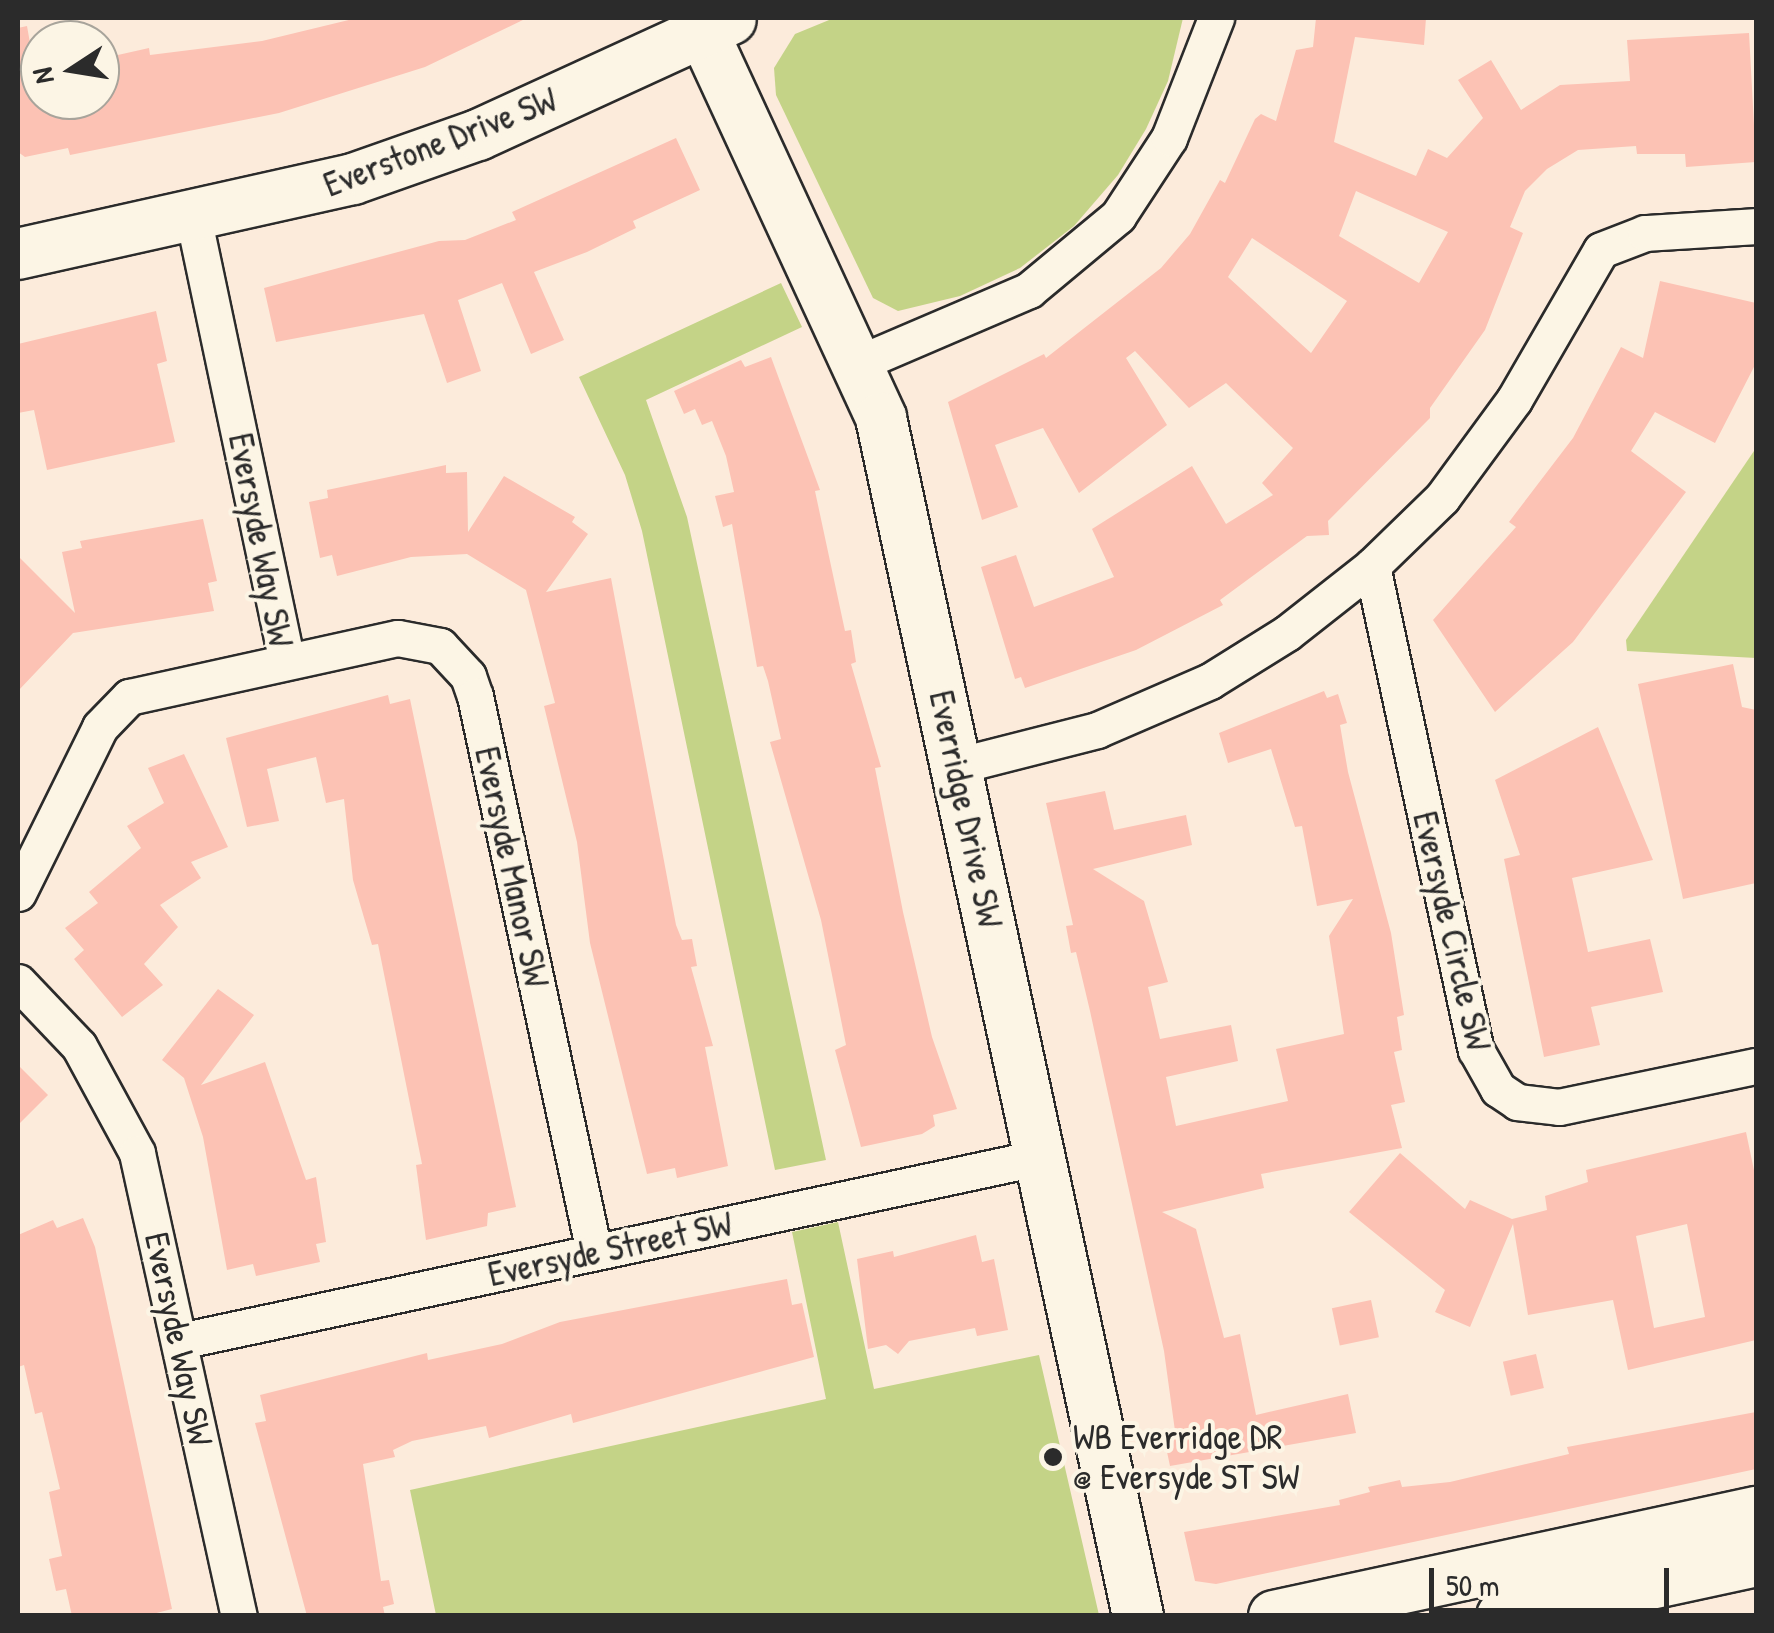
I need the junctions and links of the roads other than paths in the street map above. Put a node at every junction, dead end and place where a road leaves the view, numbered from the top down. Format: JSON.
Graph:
{"nodes":[{"id":1,"x":1216,"y":18,"type":"edge"},
{"id":2,"x":718,"y":24,"type":"edge"},
{"id":3,"x":193,"y":216,"type":"junction"},
{"id":4,"x":1756,"y":226,"type":"edge"},
{"id":5,"x":18,"y":254,"type":"edge"},
{"id":6,"x":859,"y":363,"type":"junction"},
{"id":7,"x":1372,"y":566,"type":"junction"},
{"id":8,"x":288,"y":661,"type":"junction"},
{"id":9,"x":956,"y":766,"type":"junction"},
{"id":10,"x":18,"y":893,"type":"edge"},
{"id":11,"x":18,"y":982,"type":"edge"},
{"id":12,"x":1756,"y":1066,"type":"edge"},
{"id":13,"x":1040,"y":1157,"type":"junction"},
{"id":14,"x":594,"y":1252,"type":"junction"},
{"id":15,"x":180,"y":1341,"type":"junction"},
{"id":16,"x":1756,"y":1512,"type":"edge"},
{"id":17,"x":1756,"y":1561,"type":"edge"},
{"id":18,"x":239,"y":1616,"type":"edge"},
{"id":19,"x":1138,"y":1616,"type":"edge"},
{"id":20,"x":1274,"y":1616,"type":"edge"},
{"id":21,"x":1502,"y":1616,"type":"edge"}],
"edges":[{"from":1,"to":6,"type":"street"},
{"from":2,"to":3,"type":"street","name":"Everstone Drive SW"},
{"from":2,"to":6,"type":"street","name":"Everridge Drive SW"},
{"from":3,"to":5,"type":"street","name":"Everstone Drive SW"},
{"from":3,"to":8,"type":"street","name":"Eversyde Way SW"},
{"from":4,"to":7,"type":"street"},
{"from":6,"to":9,"type":"street","name":"Everridge Drive SW"},
{"from":7,"to":9,"type":"street"},
{"from":7,"to":12,"type":"street","name":"Eversyde Circle SW"},
{"from":8,"to":10,"type":"street","name":"Eversyde Way SW"},
{"from":8,"to":14,"type":"street","name":"Eversyde Manor SW"},
{"from":9,"to":13,"type":"street","name":"Everridge Drive SW"},
{"from":11,"to":15,"type":"street","name":"Eversyde Way SW"},
{"from":13,"to":14,"type":"street","name":"Eversyde Street SW"},
{"from":13,"to":19,"type":"street","name":"Everridge Drive SW"},
{"from":14,"to":15,"type":"street","name":"Eversyde Street SW"},
{"from":15,"to":18,"type":"street","name":"Eversyde Way SW"},
{"from":16,"to":20,"type":"street"},
{"from":17,"to":21,"type":"street"}]}
